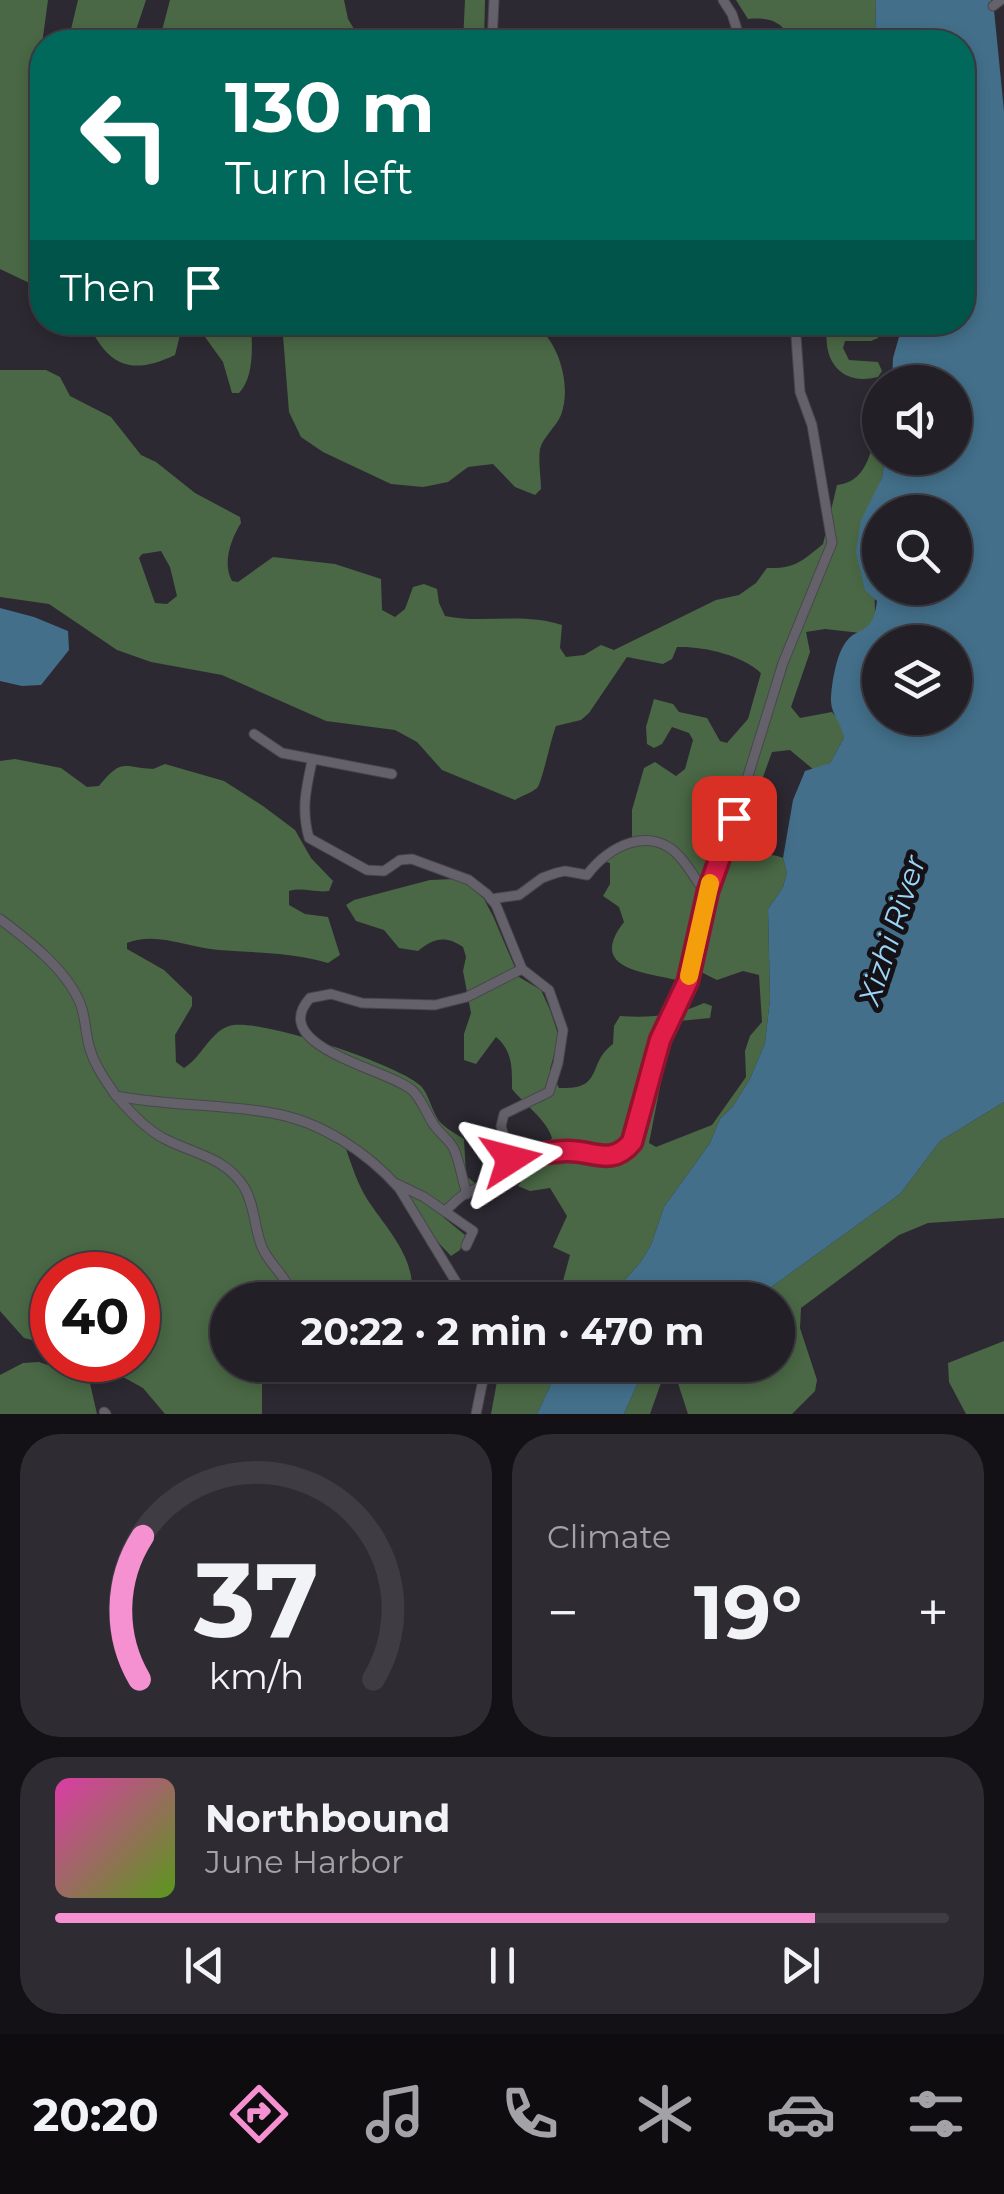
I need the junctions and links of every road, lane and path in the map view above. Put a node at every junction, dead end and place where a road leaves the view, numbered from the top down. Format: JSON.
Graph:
{"nodes":[{"id":1,"x":494,"y":0,"type":"edge"},
{"id":2,"x":723,"y":0,"type":"edge"},
{"id":3,"x":493,"y":30,"type":"edge"},
{"id":4,"x":737,"y":30,"type":"edge"},
{"id":5,"x":795,"y":335,"type":"edge"},
{"id":6,"x":254,"y":734,"type":"dead end"},
{"id":7,"x":312,"y":761,"type":"junction"},
{"id":8,"x":392,"y":774,"type":"dead end"},
{"id":9,"x":707,"y":896,"type":"junction"},
{"id":10,"x":491,"y":898,"type":"junction"},
{"id":11,"x":0,"y":920,"type":"edge"},
{"id":12,"x":522,"y":968,"type":"junction"},
{"id":13,"x":116,"y":1096,"type":"junction"},
{"id":14,"x":509,"y":1162,"type":"junction"},
{"id":15,"x":394,"y":1184,"type":"junction"},
{"id":16,"x":468,"y":1194,"type":"junction"},
{"id":17,"x":445,"y":1211,"type":"junction"},
{"id":18,"x":466,"y":1246,"type":"dead end"},
{"id":19,"x":289,"y":1282,"type":"edge"},
{"id":20,"x":456,"y":1282,"type":"edge"},
{"id":21,"x":483,"y":1382,"type":"edge"},
{"id":22,"x":476,"y":1414,"type":"edge"}],
"edges":[{"from":1,"to":3,"type":"street"},
{"from":2,"to":4,"type":"street"},
{"from":5,"to":9,"type":"street"},
{"from":6,"to":7,"type":"street"},
{"from":7,"to":8,"type":"street"},
{"from":7,"to":10,"type":"street"},
{"from":9,"to":10,"type":"street"},
{"from":9,"to":14,"type":"street"},
{"from":10,"to":12,"type":"street"},
{"from":11,"to":13,"type":"street"},
{"from":12,"to":14,"type":"street"},
{"from":12,"to":16,"type":"street"},
{"from":13,"to":15,"type":"street"},
{"from":13,"to":19,"type":"street"},
{"from":14,"to":16,"type":"street"},
{"from":15,"to":17,"type":"street"},
{"from":15,"to":20,"type":"street"},
{"from":16,"to":17,"type":"street"},
{"from":17,"to":18,"type":"street"},
{"from":21,"to":22,"type":"street"}]}
